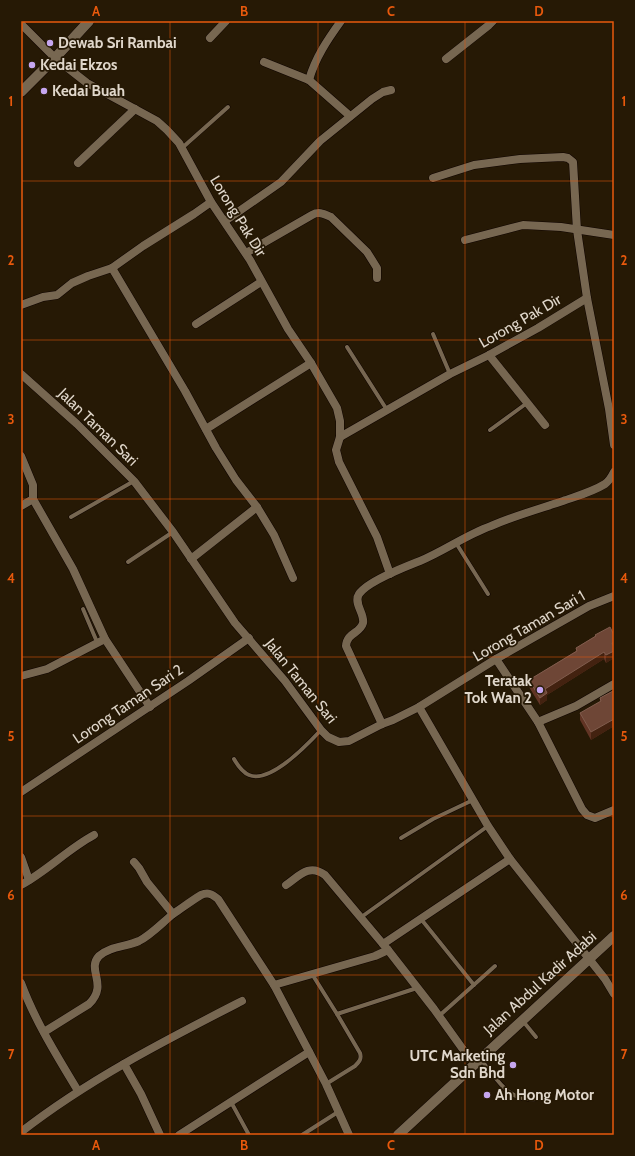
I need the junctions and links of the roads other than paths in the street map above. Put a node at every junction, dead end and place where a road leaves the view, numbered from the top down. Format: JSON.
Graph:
{"nodes":[{"id":1,"x":89,"y":21,"type":"edge"},
{"id":2,"x":226,"y":21,"type":"edge"},
{"id":3,"x":341,"y":21,"type":"edge"},
{"id":4,"x":493,"y":21,"type":"edge"},
{"id":5,"x":21,"y":24,"type":"edge"},
{"id":6,"x":210,"y":38,"type":"dead end"},
{"id":7,"x":55,"y":58,"type":"junction"},
{"id":8,"x":446,"y":59,"type":"dead end"},
{"id":9,"x":264,"y":62,"type":"dead end"},
{"id":10,"x":309,"y":80,"type":"junction"},
{"id":11,"x":391,"y":90,"type":"dead end"},
{"id":12,"x":21,"y":92,"type":"edge"},
{"id":13,"x":228,"y":107,"type":"dead end"},
{"id":14,"x":135,"y":109,"type":"junction"},
{"id":15,"x":350,"y":116,"type":"junction"},
{"id":16,"x":181,"y":149,"type":"junction"},
{"id":17,"x":78,"y":163,"type":"dead end"},
{"id":18,"x":433,"y":178,"type":"dead end"},
{"id":19,"x":211,"y":202,"type":"junction"},
{"id":20,"x":225,"y":221,"type":"junction"},
{"id":21,"x":577,"y":230,"type":"junction"},
{"id":22,"x":614,"y":235,"type":"edge"},
{"id":23,"x":465,"y":240,"type":"dead end"},
{"id":24,"x":246,"y":253,"type":"junction"},
{"id":25,"x":112,"y":268,"type":"junction"},
{"id":26,"x":378,"y":278,"type":"dead end"},
{"id":27,"x":261,"y":282,"type":"junction"},
{"id":28,"x":587,"y":298,"type":"junction"},
{"id":29,"x":21,"y":305,"type":"edge"},
{"id":30,"x":196,"y":324,"type":"dead end"},
{"id":31,"x":433,"y":334,"type":"dead end"},
{"id":32,"x":347,"y":347,"type":"dead end"},
{"id":33,"x":489,"y":355,"type":"junction"},
{"id":34,"x":311,"y":363,"type":"junction"},
{"id":35,"x":450,"y":374,"type":"junction"},
{"id":36,"x":22,"y":377,"type":"edge"},
{"id":37,"x":527,"y":403,"type":"junction"},
{"id":38,"x":386,"y":410,"type":"junction"},
{"id":39,"x":544,"y":425,"type":"dead end"},
{"id":40,"x":206,"y":429,"type":"junction"},
{"id":41,"x":490,"y":430,"type":"dead end"},
{"id":42,"x":340,"y":437,"type":"junction"},
{"id":43,"x":614,"y":445,"type":"edge"},
{"id":44,"x":21,"y":456,"type":"edge"},
{"id":45,"x":614,"y":472,"type":"edge"},
{"id":46,"x":134,"y":481,"type":"junction"},
{"id":47,"x":33,"y":499,"type":"junction"},
{"id":48,"x":21,"y":506,"type":"edge"},
{"id":49,"x":257,"y":507,"type":"junction"},
{"id":50,"x":71,"y":517,"type":"dead end"},
{"id":51,"x":173,"y":532,"type":"junction"},
{"id":52,"x":456,"y":543,"type":"junction"},
{"id":53,"x":191,"y":559,"type":"junction"},
{"id":54,"x":128,"y":562,"type":"dead end"},
{"id":55,"x":390,"y":574,"type":"junction"},
{"id":56,"x":293,"y":578,"type":"dead end"},
{"id":57,"x":488,"y":594,"type":"dead end"},
{"id":58,"x":614,"y":596,"type":"edge"},
{"id":59,"x":82,"y":609,"type":"dead end"},
{"id":60,"x":249,"y":638,"type":"junction"},
{"id":61,"x":105,"y":639,"type":"junction"},
{"id":62,"x":97,"y":642,"type":"junction"},
{"id":63,"x":496,"y":659,"type":"junction"},
{"id":64,"x":21,"y":676,"type":"edge"},
{"id":65,"x":614,"y":684,"type":"edge"},
{"id":66,"x":150,"y":707,"type":"junction"},
{"id":67,"x":419,"y":707,"type":"junction"},
{"id":68,"x":538,"y":722,"type":"junction"},
{"id":69,"x":382,"y":724,"type":"junction"},
{"id":70,"x":322,"y":730,"type":"junction"},
{"id":71,"x":234,"y":759,"type":"dead end"},
{"id":72,"x":21,"y":792,"type":"edge"},
{"id":73,"x":473,"y":800,"type":"junction"},
{"id":74,"x":614,"y":810,"type":"edge"},
{"id":75,"x":488,"y":826,"type":"junction"},
{"id":76,"x":94,"y":835,"type":"dead end"},
{"id":77,"x":401,"y":838,"type":"dead end"},
{"id":78,"x":21,"y":857,"type":"edge"},
{"id":79,"x":510,"y":859,"type":"junction"},
{"id":80,"x":134,"y":862,"type":"dead end"},
{"id":81,"x":29,"y":880,"type":"junction"},
{"id":82,"x":21,"y":885,"type":"edge"},
{"id":83,"x":286,"y":886,"type":"dead end"},
{"id":84,"x":173,"y":914,"type":"junction"},
{"id":85,"x":360,"y":918,"type":"junction"},
{"id":86,"x":420,"y":919,"type":"junction"},
{"id":87,"x":614,"y":936,"type":"edge"},
{"id":88,"x":385,"y":947,"type":"junction"},
{"id":89,"x":589,"y":958,"type":"junction"},
{"id":90,"x":495,"y":966,"type":"dead end"},
{"id":91,"x":312,"y":974,"type":"junction"},
{"id":92,"x":21,"y":983,"type":"edge"},
{"id":93,"x":274,"y":985,"type":"junction"},
{"id":94,"x":474,"y":985,"type":"junction"},
{"id":95,"x":417,"y":988,"type":"junction"},
{"id":96,"x":614,"y":994,"type":"edge"},
{"id":97,"x":242,"y":1001,"type":"dead end"},
{"id":98,"x":337,"y":1014,"type":"junction"},
{"id":99,"x":439,"y":1016,"type":"junction"},
{"id":100,"x":521,"y":1020,"type":"junction"},
{"id":101,"x":44,"y":1032,"type":"junction"},
{"id":102,"x":536,"y":1036,"type":"dead end"},
{"id":103,"x":309,"y":1052,"type":"junction"},
{"id":104,"x":477,"y":1061,"type":"junction"},
{"id":105,"x":124,"y":1064,"type":"junction"},
{"id":106,"x":326,"y":1084,"type":"junction"},
{"id":107,"x":78,"y":1091,"type":"junction"},
{"id":108,"x":536,"y":1100,"type":"dead end"},
{"id":109,"x":230,"y":1102,"type":"junction"},
{"id":110,"x":339,"y":1112,"type":"junction"},
{"id":111,"x":21,"y":1132,"type":"edge"},
{"id":112,"x":160,"y":1135,"type":"edge"},
{"id":113,"x":179,"y":1135,"type":"edge"},
{"id":114,"x":249,"y":1135,"type":"edge"},
{"id":115,"x":302,"y":1135,"type":"edge"},
{"id":116,"x":349,"y":1135,"type":"edge"},
{"id":117,"x":398,"y":1135,"type":"edge"}],
"edges":[{"from":1,"to":7,"type":"main road"},
{"from":2,"to":6,"type":"street"},
{"from":3,"to":10,"type":"street"},
{"from":4,"to":8,"type":"street"},
{"from":5,"to":7,"type":"street","name":"Lorong Pak Dir"},
{"from":7,"to":12,"type":"main road"},
{"from":7,"to":14,"type":"street","name":"Lorong Pak Dir"},
{"from":9,"to":10,"type":"street"},
{"from":10,"to":15,"type":"street"},
{"from":11,"to":15,"type":"street"},
{"from":13,"to":16,"type":"lane"},
{"from":14,"to":16,"type":"street","name":"Lorong Pak Dir"},
{"from":14,"to":17,"type":"street"},
{"from":15,"to":20,"type":"street"},
{"from":16,"to":19,"type":"street","name":"Lorong Pak Dir"},
{"from":18,"to":21,"type":"street"},
{"from":19,"to":20,"type":"street","name":"Lorong Pak Dir"},
{"from":19,"to":25,"type":"street"},
{"from":20,"to":24,"type":"street","name":"Lorong Pak Dir"},
{"from":21,"to":22,"type":"street"},
{"from":21,"to":23,"type":"street"},
{"from":21,"to":28,"type":"street"},
{"from":24,"to":26,"type":"street"},
{"from":24,"to":27,"type":"street","name":"Lorong Pak Dir"},
{"from":25,"to":29,"type":"street"},
{"from":25,"to":40,"type":"street"},
{"from":27,"to":30,"type":"street"},
{"from":27,"to":34,"type":"street","name":"Lorong Pak Dir"},
{"from":28,"to":33,"type":"street","name":"Lorong Pak Dir"},
{"from":28,"to":43,"type":"street"},
{"from":31,"to":35,"type":"lane"},
{"from":32,"to":38,"type":"lane"},
{"from":33,"to":35,"type":"street","name":"Lorong Pak Dir"},
{"from":33,"to":37,"type":"street"},
{"from":34,"to":40,"type":"street"},
{"from":34,"to":42,"type":"street","name":"Lorong Pak Dir"},
{"from":35,"to":38,"type":"street","name":"Lorong Pak Dir"},
{"from":36,"to":46,"type":"street","name":"Jalan Taman Sari"},
{"from":37,"to":39,"type":"street"},
{"from":37,"to":41,"type":"lane"},
{"from":38,"to":42,"type":"street","name":"Lorong Pak Dir"},
{"from":40,"to":49,"type":"street"},
{"from":42,"to":55,"type":"street","name":"Lorong Pak Dir"},
{"from":44,"to":47,"type":"street"},
{"from":45,"to":52,"type":"street"},
{"from":46,"to":50,"type":"lane"},
{"from":46,"to":51,"type":"street","name":"Jalan Taman Sari"},
{"from":47,"to":48,"type":"street"},
{"from":47,"to":61,"type":"street"},
{"from":49,"to":53,"type":"street"},
{"from":49,"to":56,"type":"street"},
{"from":51,"to":53,"type":"street","name":"Jalan Taman Sari"},
{"from":51,"to":54,"type":"lane"},
{"from":52,"to":55,"type":"street"},
{"from":52,"to":57,"type":"lane"},
{"from":53,"to":60,"type":"street","name":"Jalan Taman Sari"},
{"from":55,"to":69,"type":"street"},
{"from":58,"to":63,"type":"street","name":"Lorong Taman Sari 1"},
{"from":59,"to":62,"type":"lane"},
{"from":60,"to":66,"type":"street","name":"Lorong Taman Sari 2"},
{"from":60,"to":70,"type":"street","name":"Jalan Taman Sari"},
{"from":61,"to":62,"type":"street"},
{"from":61,"to":66,"type":"street"},
{"from":62,"to":64,"type":"street"},
{"from":63,"to":67,"type":"street","name":"Lorong Taman Sari 1"},
{"from":63,"to":68,"type":"street"},
{"from":65,"to":68,"type":"street"},
{"from":66,"to":72,"type":"street","name":"Lorong Taman Sari 2"},
{"from":67,"to":69,"type":"street","name":"Jalan Taman Sari"},
{"from":67,"to":73,"type":"street"},
{"from":68,"to":74,"type":"street"},
{"from":69,"to":70,"type":"street","name":"Jalan Taman Sari"},
{"from":70,"to":71,"type":"lane"},
{"from":73,"to":75,"type":"street"},
{"from":73,"to":77,"type":"lane"},
{"from":75,"to":79,"type":"street"},
{"from":75,"to":85,"type":"lane"},
{"from":76,"to":81,"type":"street"},
{"from":78,"to":81,"type":"street"},
{"from":79,"to":86,"type":"street"},
{"from":79,"to":89,"type":"street"},
{"from":80,"to":84,"type":"street"},
{"from":81,"to":82,"type":"street"},
{"from":83,"to":85,"type":"street"},
{"from":84,"to":93,"type":"street"},
{"from":84,"to":101,"type":"street"},
{"from":85,"to":88,"type":"street"},
{"from":86,"to":88,"type":"street"},
{"from":86,"to":94,"type":"lane"},
{"from":87,"to":89,"type":"main road","name":"Jalan Abdul Kadir Adabi"},
{"from":88,"to":91,"type":"street"},
{"from":88,"to":95,"type":"street"},
{"from":89,"to":96,"type":"street"},
{"from":89,"to":100,"type":"main road","name":"Jalan Abdul Kadir Adabi"},
{"from":90,"to":94,"type":"lane"},
{"from":91,"to":93,"type":"street"},
{"from":91,"to":98,"type":"lane"},
{"from":92,"to":101,"type":"street"},
{"from":93,"to":103,"type":"street"},
{"from":94,"to":99,"type":"lane"},
{"from":95,"to":98,"type":"lane"},
{"from":95,"to":99,"type":"street"},
{"from":97,"to":105,"type":"street"},
{"from":98,"to":106,"type":"lane"},
{"from":99,"to":104,"type":"street"},
{"from":100,"to":102,"type":"lane"},
{"from":100,"to":104,"type":"main road","name":"Jalan Abdul Kadir Adabi"},
{"from":101,"to":107,"type":"street"},
{"from":103,"to":106,"type":"street"},
{"from":103,"to":109,"type":"street"},
{"from":104,"to":108,"type":"lane"},
{"from":104,"to":117,"type":"main road","name":"Jalan Abdul Kadir Adabi"},
{"from":105,"to":107,"type":"street"},
{"from":105,"to":112,"type":"street"},
{"from":106,"to":110,"type":"street"},
{"from":107,"to":111,"type":"street"},
{"from":109,"to":113,"type":"street"},
{"from":109,"to":114,"type":"lane"},
{"from":110,"to":115,"type":"lane"},
{"from":110,"to":116,"type":"street"}]}
